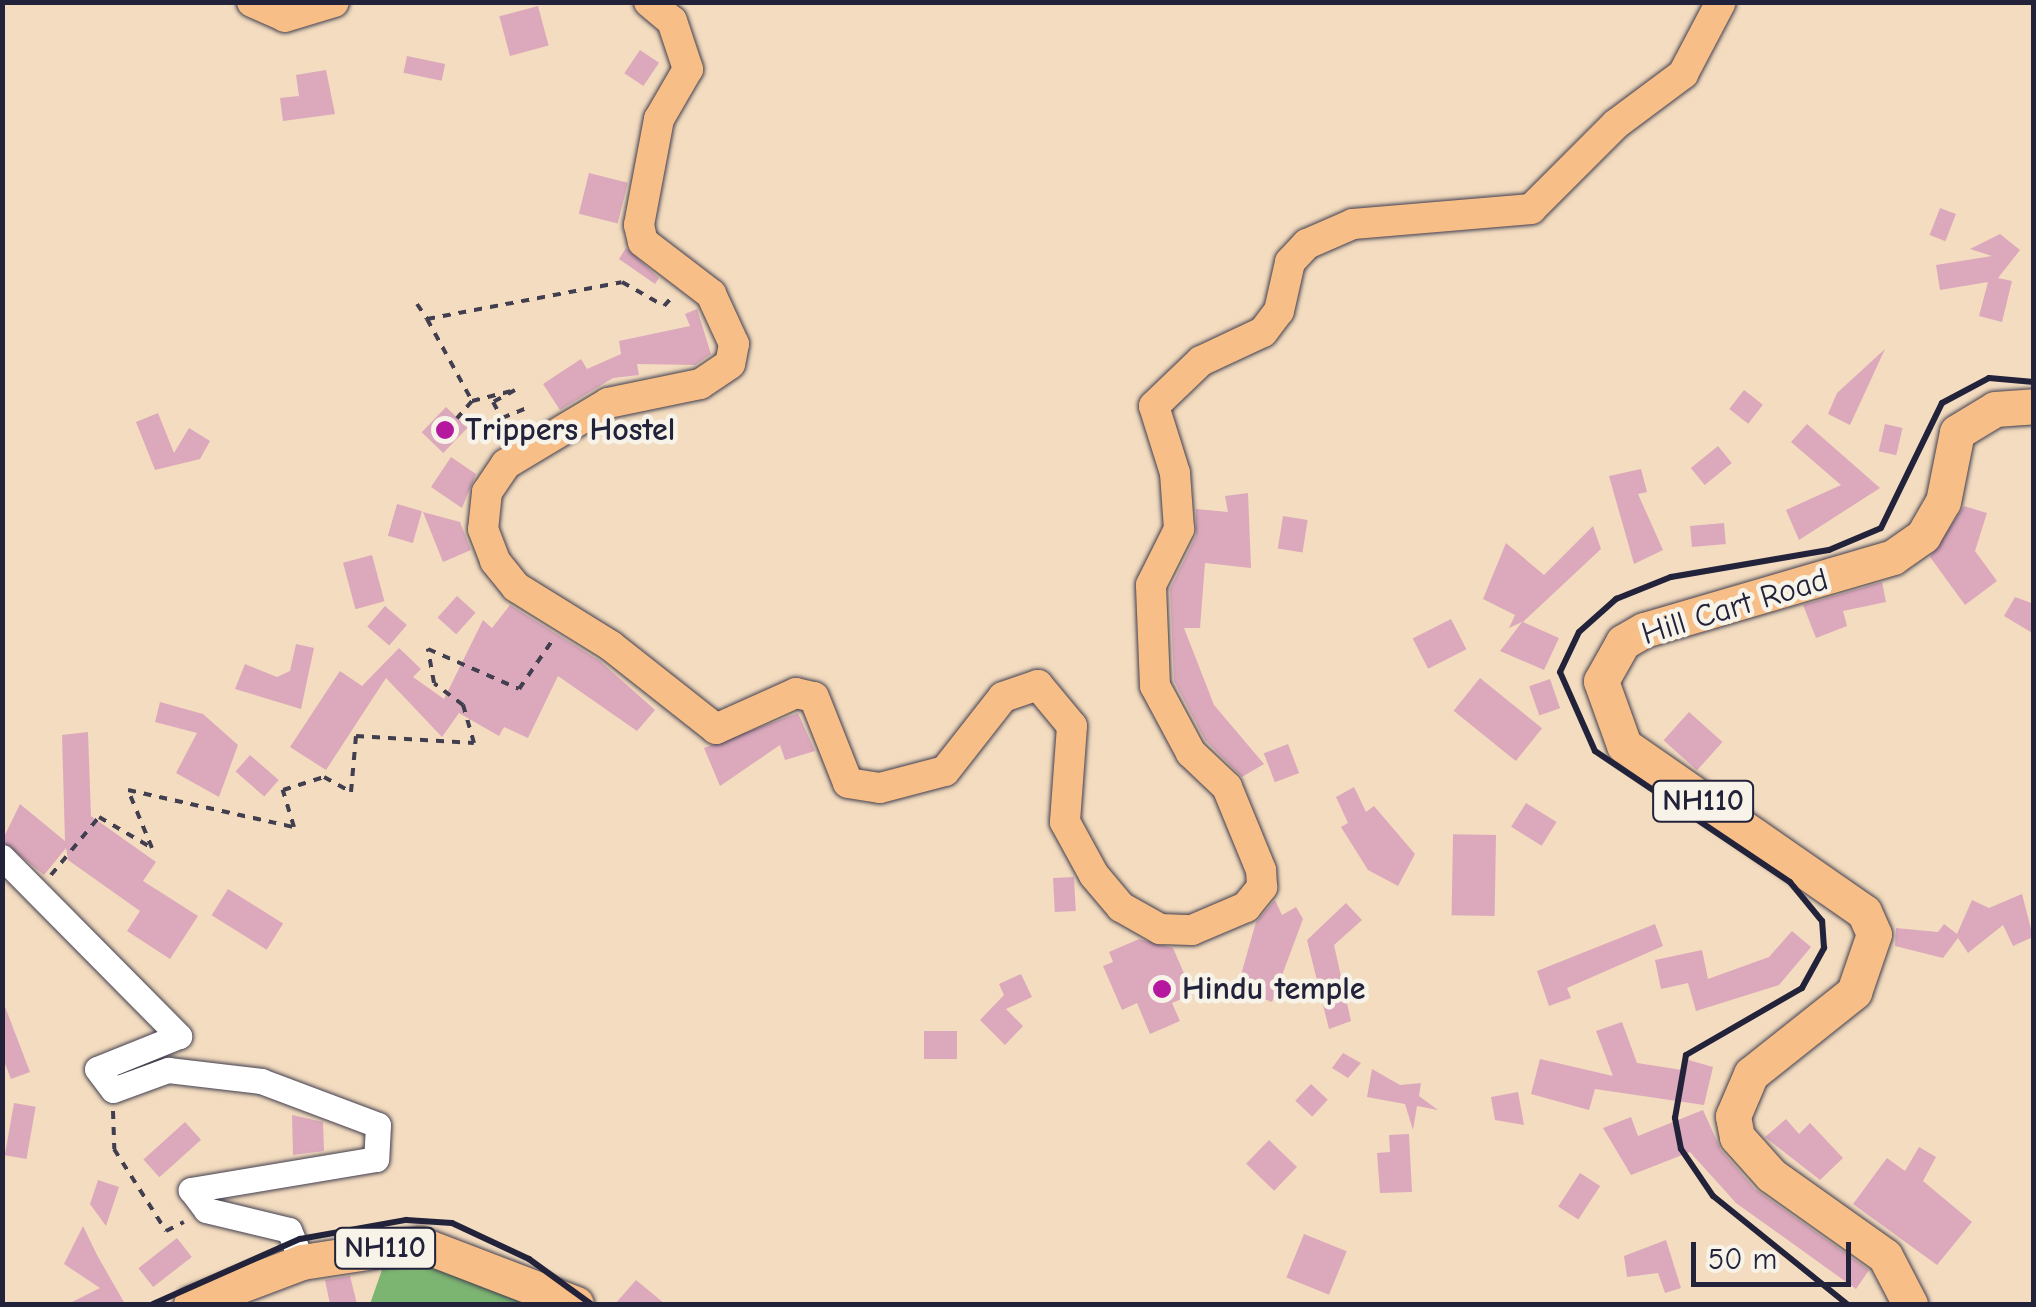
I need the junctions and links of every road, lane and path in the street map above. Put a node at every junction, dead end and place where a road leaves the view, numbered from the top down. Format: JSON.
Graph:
{"nodes":[{"id":1,"x":252,"y":2,"type":"edge"},
{"id":2,"x":334,"y":2,"type":"edge"},
{"id":3,"x":649,"y":2,"type":"edge"},
{"id":4,"x":1721,"y":2,"type":"edge"},
{"id":5,"x":688,"y":277,"type":"junction"},
{"id":6,"x":417,"y":304,"type":"dead end"},
{"id":7,"x":428,"y":319,"type":"junction"},
{"id":8,"x":472,"y":402,"type":"junction"},
{"id":9,"x":2034,"y":406,"type":"edge"},
{"id":10,"x":527,"y":408,"type":"dead end"},
{"id":11,"x":457,"y":418,"type":"dead end"},
{"id":12,"x":567,"y":619,"type":"junction"},
{"id":13,"x":2,"y":857,"type":"edge"},
{"id":14,"x":38,"y":890,"type":"junction"},
{"id":15,"x":113,"y":1090,"type":"junction"},
{"id":16,"x":206,"y":1210,"type":"junction"},
{"id":17,"x":302,"y":1262,"type":"junction"},
{"id":18,"x":191,"y":1304,"type":"edge"},
{"id":19,"x":576,"y":1304,"type":"edge"},
{"id":20,"x":1910,"y":1304,"type":"edge"}],
"edges":[{"from":1,"to":2,"type":"main road"},
{"from":3,"to":5,"type":"main road"},
{"from":4,"to":12,"type":"main road"},
{"from":5,"to":7,"type":"path"},
{"from":5,"to":12,"type":"main road"},
{"from":6,"to":7,"type":"path"},
{"from":7,"to":8,"type":"path"},
{"from":8,"to":10,"type":"path"},
{"from":8,"to":11,"type":"path"},
{"from":9,"to":20,"type":"highway","name":"Hill Cart Road","number":"NH110"},
{"from":12,"to":14,"type":"path"},
{"from":13,"to":14,"type":"street"},
{"from":14,"to":15,"type":"street"},
{"from":15,"to":16,"type":"path"},
{"from":15,"to":16,"type":"street"},
{"from":16,"to":17,"type":"street"},
{"from":17,"to":18,"type":"highway","number":"NH110"},
{"from":17,"to":19,"type":"highway","number":"NH110"}]}
